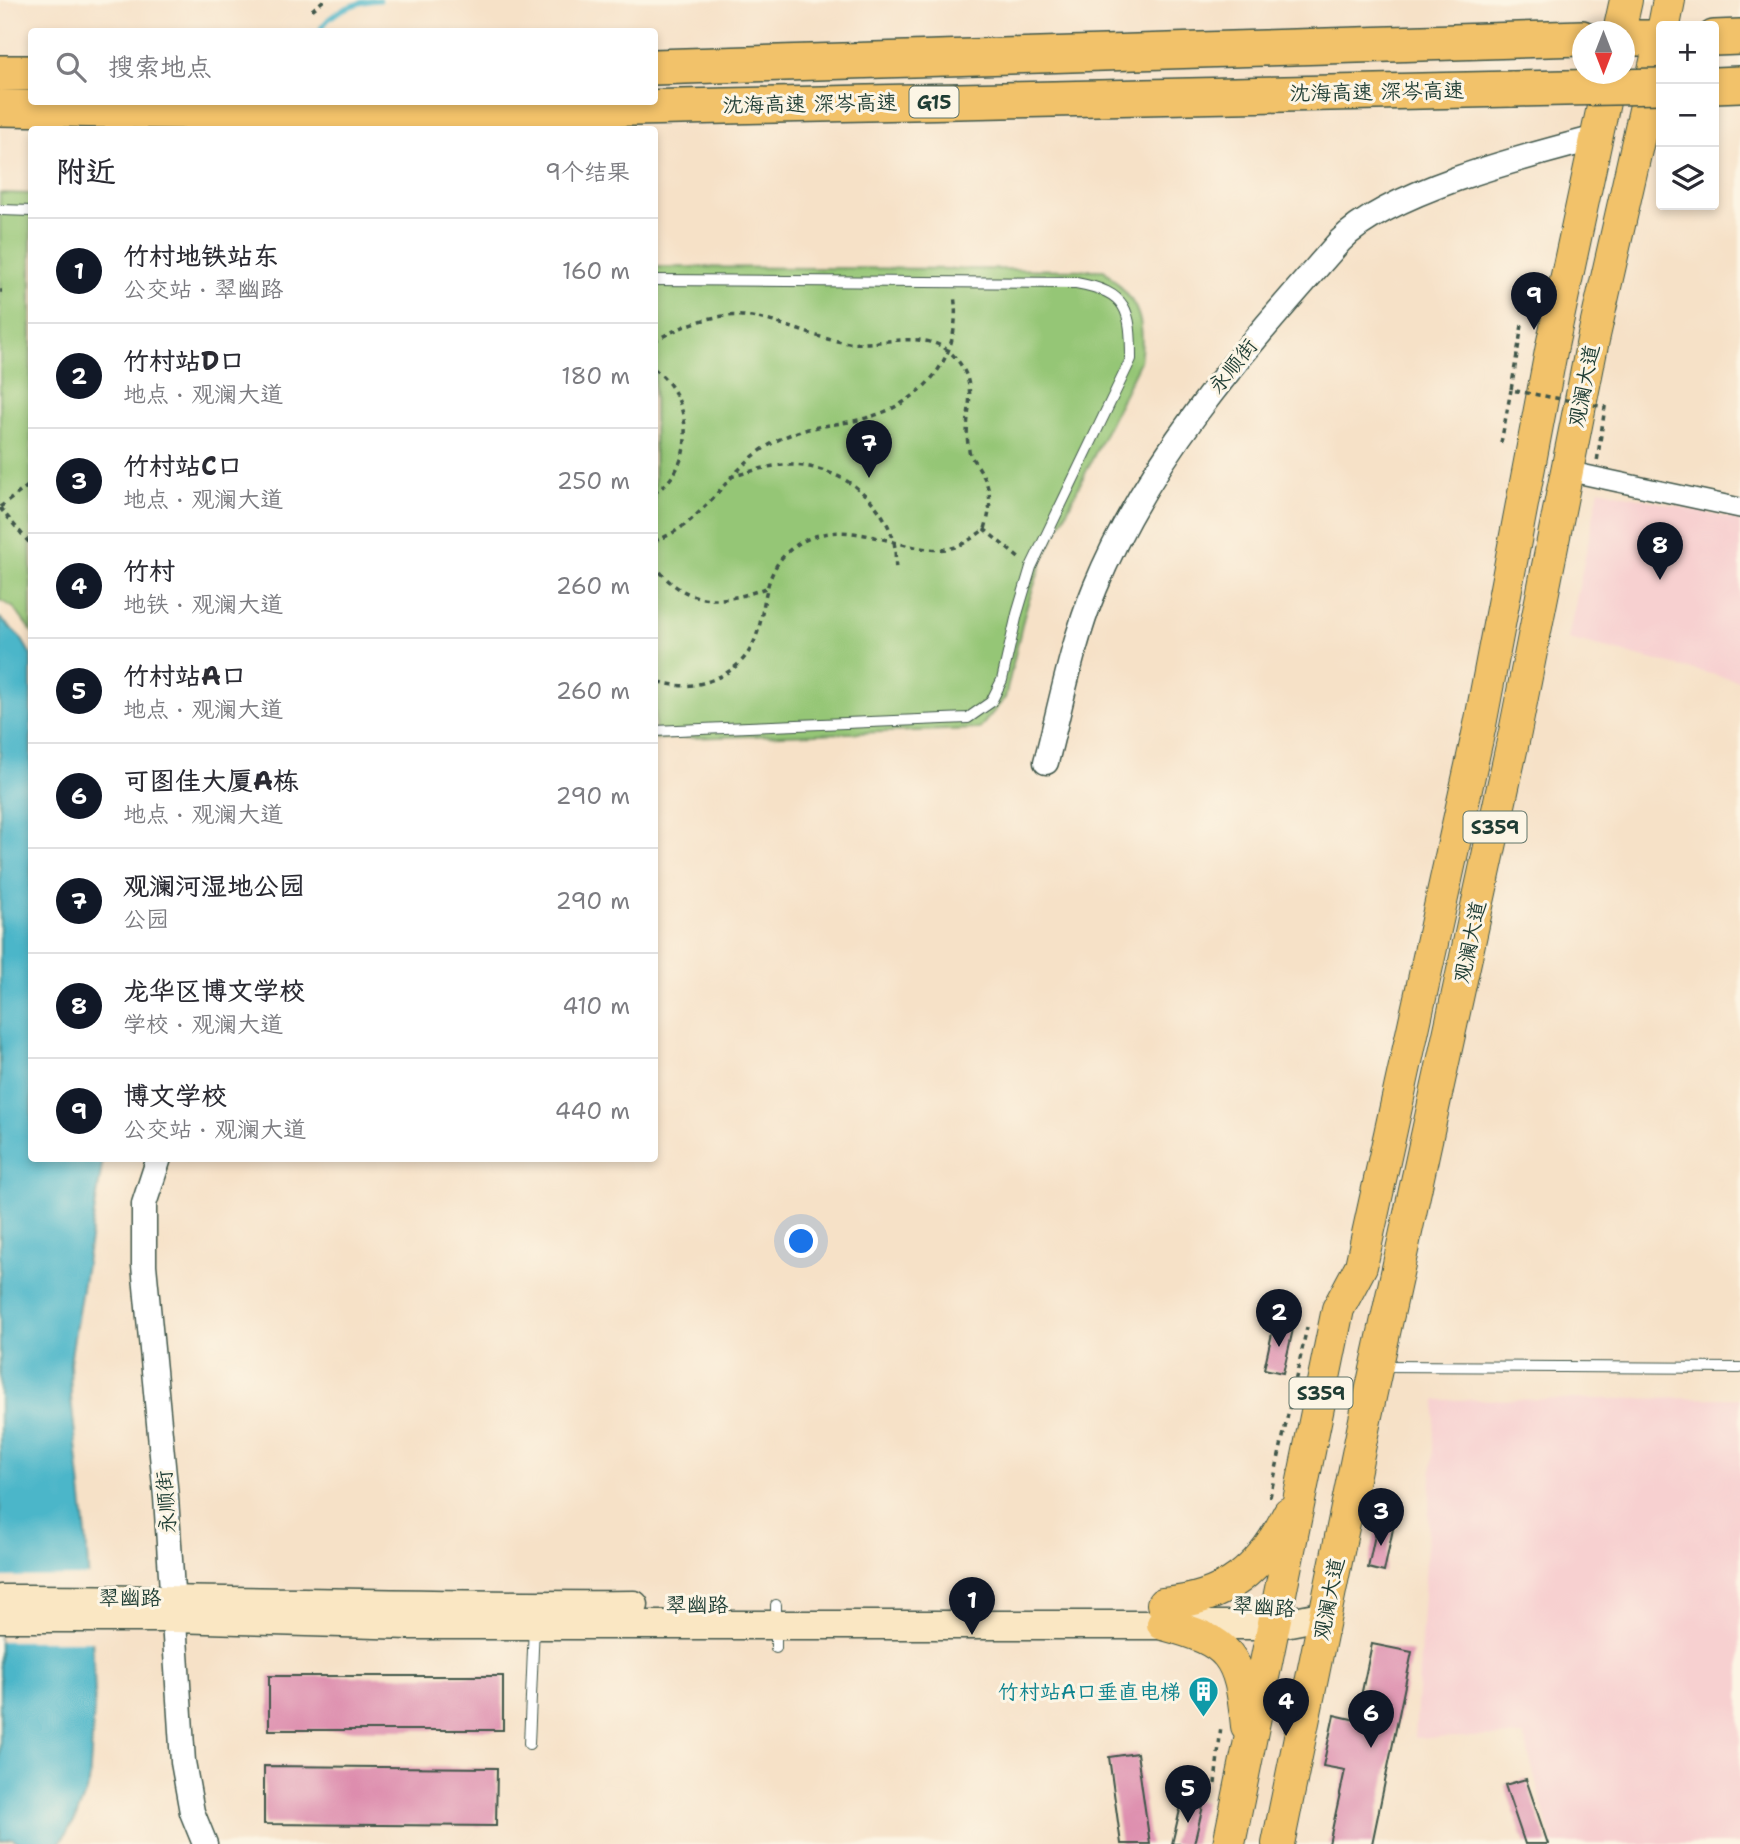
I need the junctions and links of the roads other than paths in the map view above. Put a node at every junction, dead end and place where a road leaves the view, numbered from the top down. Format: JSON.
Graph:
{"nodes":[{"id":1,"x":1608,"y":0,"type":"edge"},
{"id":2,"x":1626,"y":0,"type":"edge"},
{"id":3,"x":1670,"y":0,"type":"edge"},
{"id":4,"x":1609,"y":21,"type":"edge"},
{"id":5,"x":1621,"y":21,"type":"edge"},
{"id":6,"x":1665,"y":21,"type":"edge"},
{"id":7,"x":1572,"y":38,"type":"edge"},
{"id":8,"x":1635,"y":38,"type":"edge"},
{"id":9,"x":1656,"y":39,"type":"edge"},
{"id":10,"x":1656,"y":66,"type":"edge"},
{"id":11,"x":658,"y":67,"type":"edge"},
{"id":12,"x":0,"y":73,"type":"edge"},
{"id":13,"x":28,"y":73,"type":"edge"},
{"id":14,"x":1607,"y":84,"type":"edge"},
{"id":15,"x":1656,"y":86,"type":"edge"},
{"id":16,"x":0,"y":108,"type":"edge"},
{"id":17,"x":1596,"y":138,"type":"junction"},
{"id":18,"x":0,"y":210,"type":"edge"},
{"id":19,"x":28,"y":211,"type":"edge"},
{"id":20,"x":658,"y":279,"type":"edge"},
{"id":21,"x":1582,"y":466,"type":"junction"},
{"id":22,"x":1740,"y":509,"type":"edge"},
{"id":23,"x":658,"y":731,"type":"edge"},
{"id":24,"x":1046,"y":762,"type":"dead end"},
{"id":25,"x":158,"y":1162,"type":"edge"},
{"id":26,"x":1377,"y":1366,"type":"junction"},
{"id":27,"x":1740,"y":1368,"type":"edge"},
{"id":28,"x":1304,"y":1476,"type":"junction"},
{"id":29,"x":0,"y":1599,"type":"edge"},
{"id":30,"x":135,"y":1608,"type":"junction"},
{"id":31,"x":173,"y":1608,"type":"junction"},
{"id":32,"x":1163,"y":1614,"type":"junction"},
{"id":33,"x":1276,"y":1615,"type":"junction"},
{"id":34,"x":1326,"y":1615,"type":"junction"},
{"id":35,"x":0,"y":1618,"type":"edge"},
{"id":36,"x":776,"y":1625,"type":"junction"},
{"id":37,"x":534,"y":1626,"type":"junction"},
{"id":38,"x":529,"y":1744,"type":"dead end"},
{"id":39,"x":1247,"y":1763,"type":"junction"},
{"id":40,"x":205,"y":1844,"type":"edge"},
{"id":41,"x":1229,"y":1844,"type":"edge"},
{"id":42,"x":1278,"y":1844,"type":"edge"}],
"edges":[{"from":1,"to":4,"type":"street"},
{"from":2,"to":5,"type":"main road"},
{"from":3,"to":6,"type":"main road"},
{"from":7,"to":11,"type":"highway","name":"沈海高速 深岑高速","number":"G15"},
{"from":8,"to":9,"type":"highway"},
{"from":10,"to":21,"type":"main road","name":"观澜大道","number":"S359"},
{"from":12,"to":13,"type":"highway"},
{"from":14,"to":17,"type":"main road","name":"观澜大道","number":"S359"},
{"from":15,"to":16,"type":"highway","name":"沈海高速 深岑高速","number":"G15","bridge":true},
{"from":17,"to":24,"type":"street","name":"永顺街"},
{"from":17,"to":28,"type":"main road","name":"观澜大道","number":"S359"},
{"from":18,"to":19,"type":"lane"},
{"from":20,"to":23,"type":"lane"},
{"from":21,"to":22,"type":"street"},
{"from":21,"to":26,"type":"main road","name":"观澜大道","number":"S359"},
{"from":25,"to":31,"type":"street","name":"永顺街"},
{"from":26,"to":27,"type":"lane"},
{"from":26,"to":34,"type":"main road","name":"观澜大道","number":"S359"},
{"from":28,"to":32,"type":"main road"},
{"from":28,"to":33,"type":"main road","name":"观澜大道","number":"S359"},
{"from":29,"to":30,"type":"main road","name":"翠幽路"},
{"from":30,"to":31,"type":"main road","name":"翠幽路"},
{"from":30,"to":35,"type":"main road","name":"翠幽路"},
{"from":31,"to":36,"type":"main road","name":"翠幽路"},
{"from":31,"to":37,"type":"main road","name":"翠幽路"},
{"from":31,"to":40,"type":"street","name":"永顺街"},
{"from":32,"to":33,"type":"main road","name":"翠幽路"},
{"from":32,"to":36,"type":"main road","name":"翠幽路"},
{"from":32,"to":39,"type":"main road"},
{"from":33,"to":34,"type":"main road","name":"翠幽路"},
{"from":33,"to":39,"type":"main road","name":"观澜大道","number":"S359"},
{"from":34,"to":42,"type":"main road","name":"观澜大道","number":"S359"},
{"from":36,"to":37,"type":"main road","name":"翠幽路"},
{"from":37,"to":38,"type":"lane"},
{"from":39,"to":41,"type":"main road","name":"观澜大道","number":"S359"}]}
